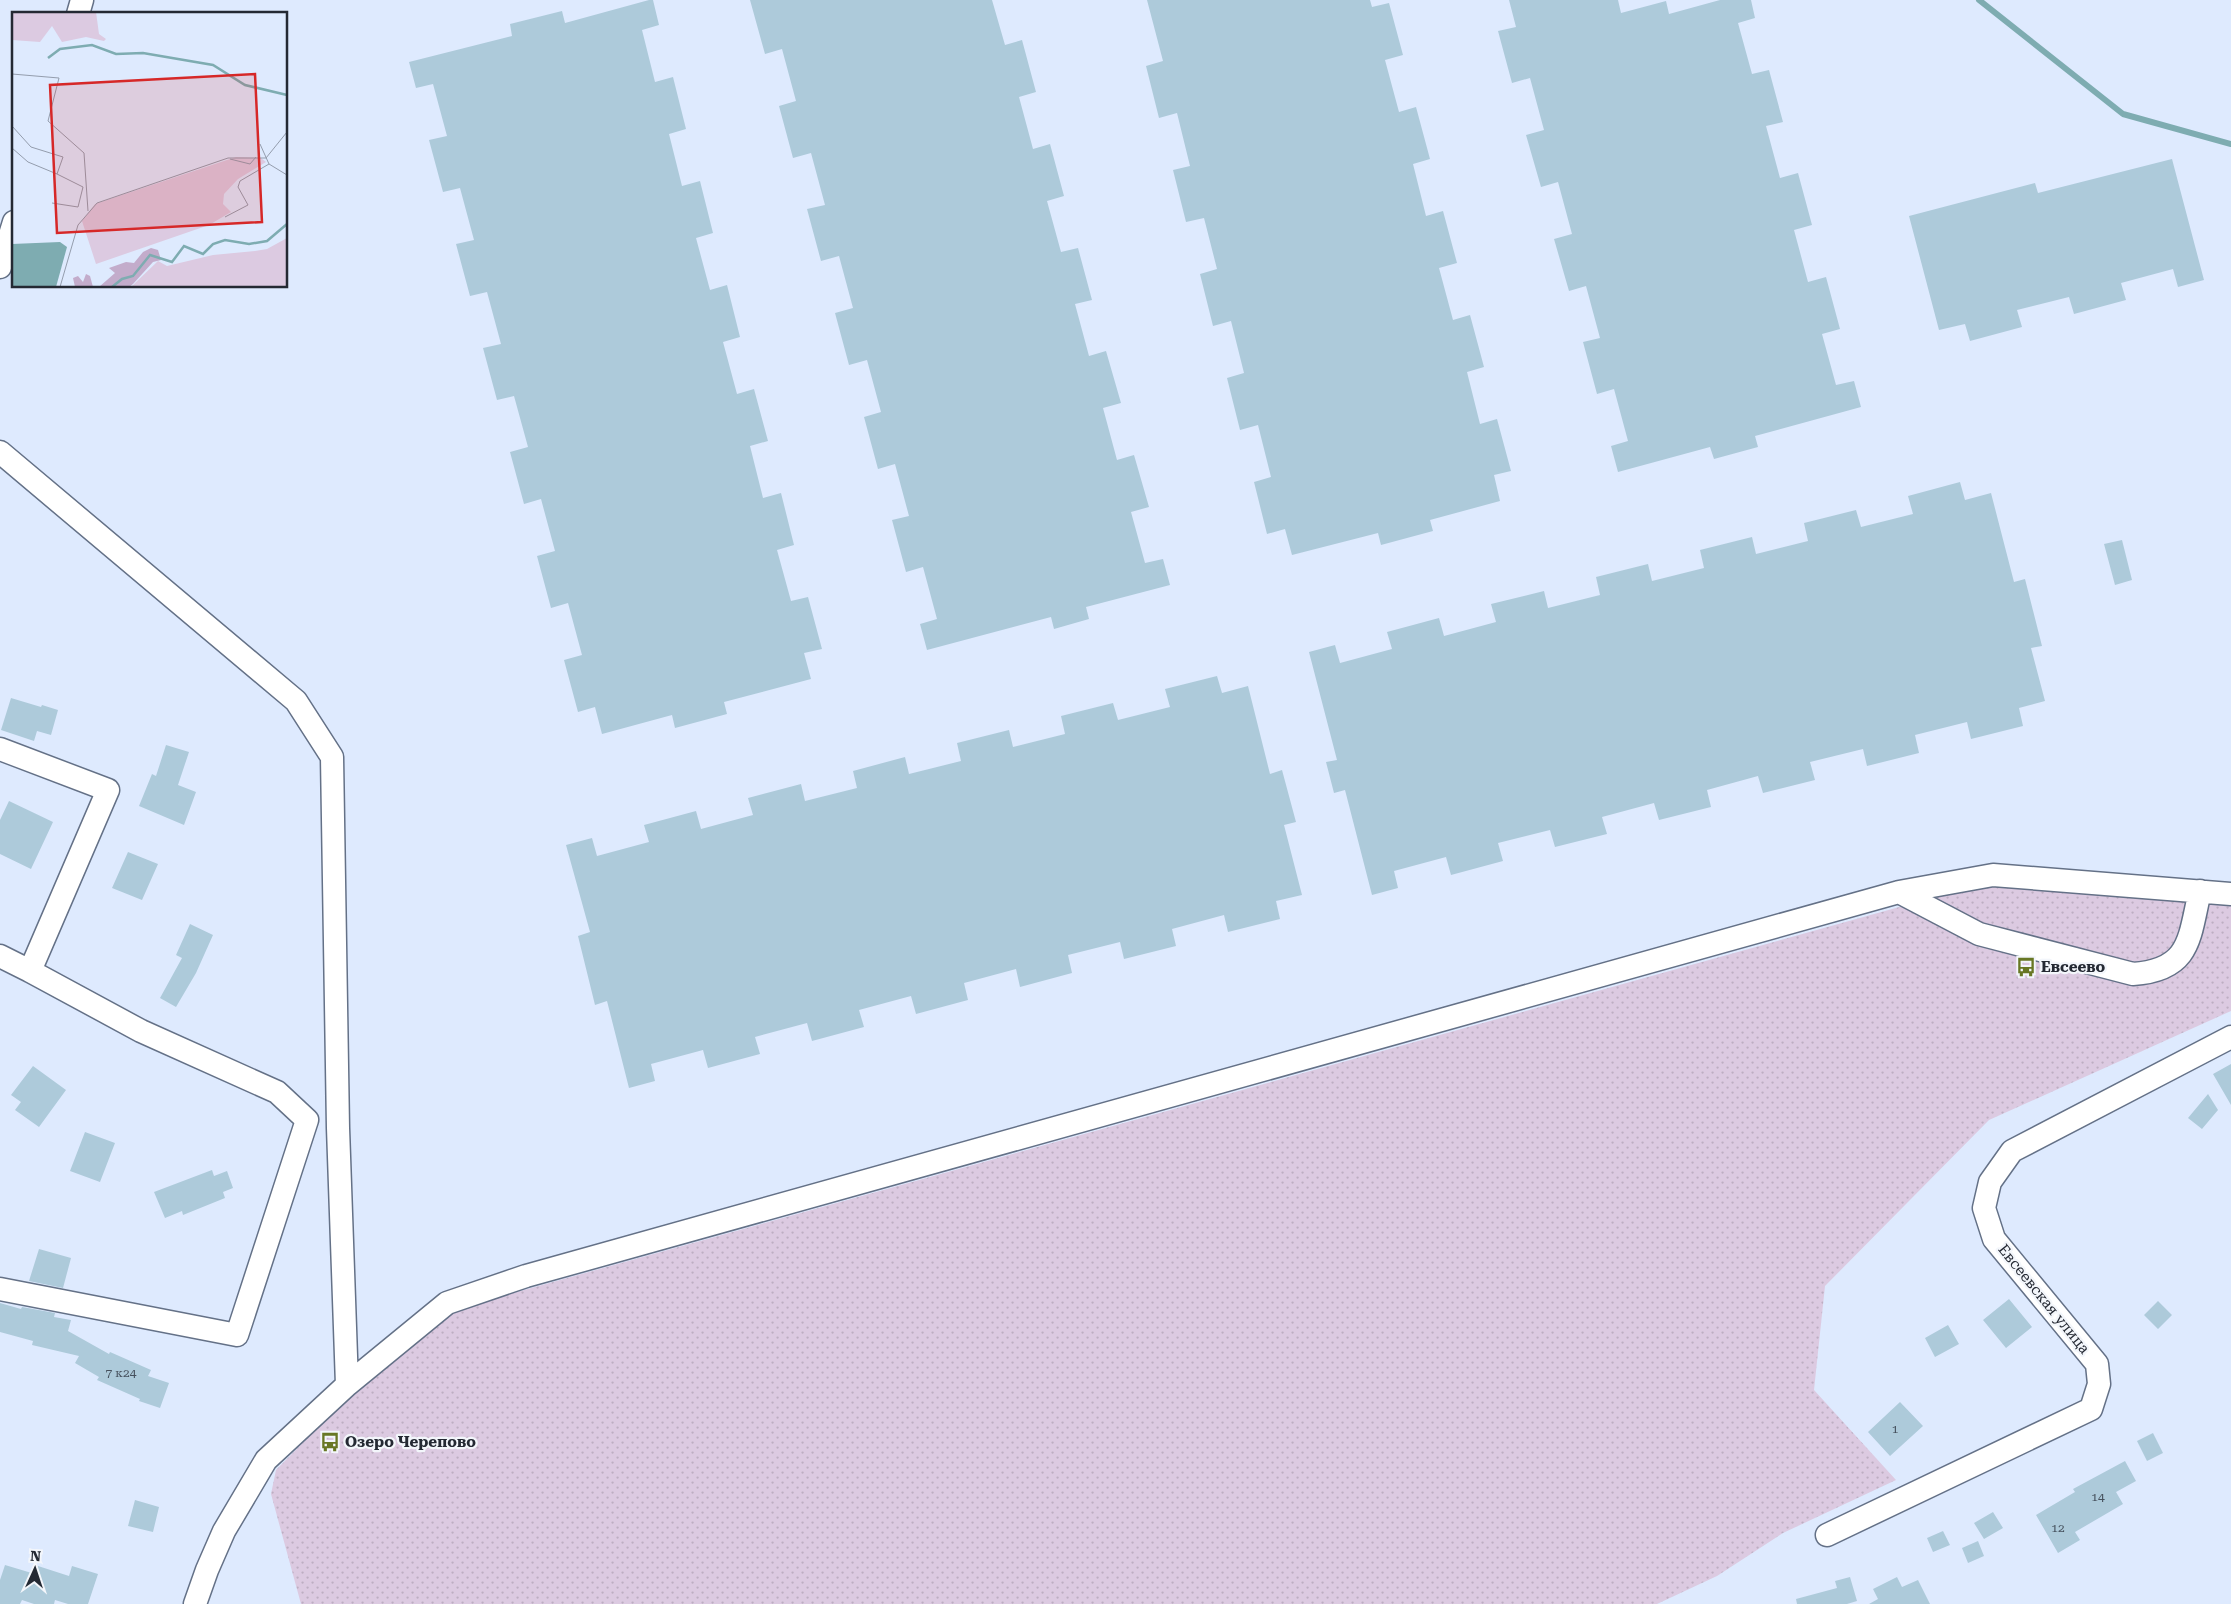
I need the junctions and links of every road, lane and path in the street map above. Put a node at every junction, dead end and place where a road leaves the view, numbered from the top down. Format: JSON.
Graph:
{"nodes":[{"id":1,"x":12,"y":228,"type":"edge"},
{"id":2,"x":0,"y":267,"type":"edge"},
{"id":3,"x":0,"y":452,"type":"edge"},
{"id":4,"x":0,"y":749,"type":"edge"},
{"id":5,"x":2200,"y":891,"type":"junction"},
{"id":6,"x":1899,"y":892,"type":"junction"},
{"id":7,"x":2231,"y":894,"type":"edge"},
{"id":8,"x":0,"y":956,"type":"edge"},
{"id":9,"x":30,"y":972,"type":"junction"},
{"id":10,"x":2231,"y":1036,"type":"edge"},
{"id":11,"x":307,"y":1120,"type":"junction"},
{"id":12,"x":338,"y":1128,"type":"junction"},
{"id":13,"x":0,"y":1289,"type":"edge"},
{"id":14,"x":347,"y":1385,"type":"junction"},
{"id":15,"x":1827,"y":1535,"type":"dead end"},
{"id":16,"x":195,"y":1604,"type":"edge"}],
"edges":[{"from":1,"to":2,"type":"street"},
{"from":3,"to":12,"type":"street"},
{"from":4,"to":9,"type":"street"},
{"from":5,"to":6,"type":"street"},
{"from":5,"to":6,"type":"street"},
{"from":5,"to":7,"type":"street"},
{"from":6,"to":14,"type":"street"},
{"from":8,"to":9,"type":"street"},
{"from":9,"to":11,"type":"street"},
{"from":10,"to":15,"type":"street","name":"Евсеевская улица"},
{"from":11,"to":12,"type":"street"},
{"from":11,"to":13,"type":"street"},
{"from":12,"to":14,"type":"street"},
{"from":14,"to":16,"type":"street"}]}
